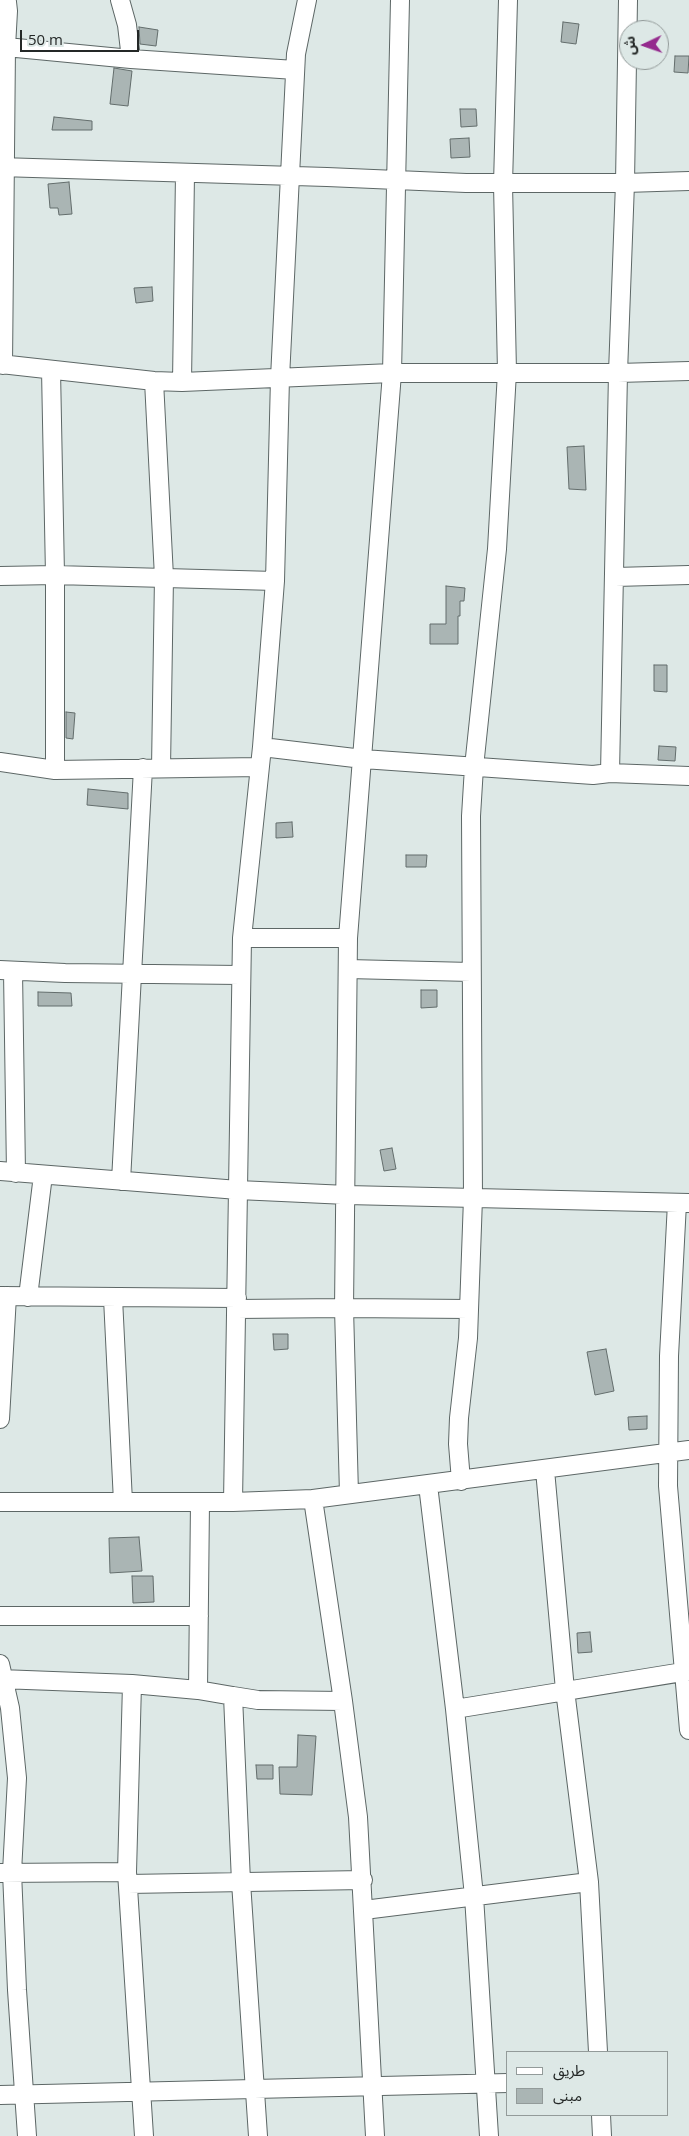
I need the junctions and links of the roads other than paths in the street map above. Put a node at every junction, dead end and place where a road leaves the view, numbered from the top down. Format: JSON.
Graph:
{"nodes":[{"id":1,"x":5,"y":0,"type":"edge"},
{"id":2,"x":120,"y":0,"type":"edge"},
{"id":3,"x":307,"y":0,"type":"edge"},
{"id":4,"x":400,"y":0,"type":"edge"},
{"id":5,"x":508,"y":0,"type":"edge"},
{"id":6,"x":628,"y":0,"type":"edge"},
{"id":7,"x":6,"y":47,"type":"junction"},
{"id":8,"x":131,"y":59,"type":"junction"},
{"id":9,"x":295,"y":70,"type":"junction"},
{"id":10,"x":2,"y":167,"type":"edge"},
{"id":11,"x":185,"y":174,"type":"junction"},
{"id":12,"x":290,"y":176,"type":"junction"},
{"id":13,"x":396,"y":180,"type":"junction"},
{"id":14,"x":689,"y":181,"type":"edge"},
{"id":15,"x":625,"y":183,"type":"junction"},
{"id":16,"x":503,"y":184,"type":"junction"},
{"id":17,"x":2,"y":238,"type":"edge"},
{"id":18,"x":2,"y":365,"type":"edge"},
{"id":19,"x":51,"y":370,"type":"junction"},
{"id":20,"x":689,"y":371,"type":"edge"},
{"id":21,"x":507,"y":372,"type":"junction"},
{"id":22,"x":392,"y":373,"type":"junction"},
{"id":23,"x":618,"y":373,"type":"junction"},
{"id":24,"x":280,"y":378,"type":"junction"},
{"id":25,"x":154,"y":381,"type":"junction"},
{"id":26,"x":182,"y":382,"type":"junction"},
{"id":27,"x":55,"y":575,"type":"junction"},
{"id":28,"x":689,"y":575,"type":"edge"},
{"id":29,"x":0,"y":576,"type":"edge"},
{"id":30,"x":164,"y":577,"type":"junction"},
{"id":31,"x":615,"y":577,"type":"junction"},
{"id":32,"x":275,"y":581,"type":"junction"},
{"id":33,"x":262,"y":747,"type":"junction"},
{"id":34,"x":364,"y":759,"type":"junction"},
{"id":35,"x":0,"y":762,"type":"edge"},
{"id":36,"x":260,"y":767,"type":"junction"},
{"id":37,"x":474,"y":767,"type":"junction"},
{"id":38,"x":152,"y":768,"type":"junction"},
{"id":39,"x":55,"y":770,"type":"junction"},
{"id":40,"x":610,"y":773,"type":"junction"},
{"id":41,"x":689,"y":776,"type":"edge"},
{"id":42,"x":242,"y":938,"type":"junction"},
{"id":43,"x":348,"y":938,"type":"junction"},
{"id":44,"x":348,"y":969,"type":"junction"},
{"id":45,"x":6,"y":971,"type":"edge"},
{"id":46,"x":471,"y":972,"type":"junction"},
{"id":47,"x":131,"y":974,"type":"junction"},
{"id":48,"x":240,"y":975,"type":"junction"},
{"id":49,"x":8,"y":1172,"type":"edge"},
{"id":50,"x":43,"y":1175,"type":"junction"},
{"id":51,"x":121,"y":1181,"type":"junction"},
{"id":52,"x":238,"y":1190,"type":"junction"},
{"id":53,"x":347,"y":1195,"type":"junction"},
{"id":54,"x":473,"y":1198,"type":"junction"},
{"id":55,"x":683,"y":1203,"type":"edge"},
{"id":56,"x":3,"y":1296,"type":"edge"},
{"id":57,"x":28,"y":1297,"type":"junction"},
{"id":58,"x":113,"y":1298,"type":"junction"},
{"id":59,"x":236,"y":1304,"type":"junction"},
{"id":60,"x":344,"y":1308,"type":"junction"},
{"id":61,"x":469,"y":1309,"type":"junction"},
{"id":62,"x":0,"y":1419,"type":"edge"},
{"id":63,"x":689,"y":1450,"type":"edge"},
{"id":64,"x":668,"y":1452,"type":"junction"},
{"id":65,"x":545,"y":1470,"type":"junction"},
{"id":66,"x":461,"y":1481,"type":"junction"},
{"id":67,"x":428,"y":1485,"type":"junction"},
{"id":68,"x":349,"y":1494,"type":"junction"},
{"id":69,"x":313,"y":1499,"type":"junction"},
{"id":70,"x":0,"y":1502,"type":"edge"},
{"id":71,"x":123,"y":1502,"type":"junction"},
{"id":72,"x":200,"y":1502,"type":"junction"},
{"id":73,"x":233,"y":1502,"type":"junction"},
{"id":74,"x":0,"y":1616,"type":"edge"},
{"id":75,"x":199,"y":1616,"type":"junction"},
{"id":76,"x":687,"y":1672,"type":"edge"},
{"id":77,"x":1,"y":1674,"type":"edge"},
{"id":78,"x":132,"y":1684,"type":"junction"},
{"id":79,"x":198,"y":1690,"type":"junction"},
{"id":80,"x":565,"y":1690,"type":"junction"},
{"id":81,"x":233,"y":1696,"type":"junction"},
{"id":82,"x":343,"y":1701,"type":"junction"},
{"id":83,"x":455,"y":1709,"type":"junction"},
{"id":84,"x":689,"y":1730,"type":"edge"},
{"id":85,"x":6,"y":1872,"type":"edge"},
{"id":86,"x":127,"y":1878,"type":"junction"},
{"id":87,"x":363,"y":1880,"type":"junction"},
{"id":88,"x":241,"y":1882,"type":"junction"},
{"id":89,"x":589,"y":1882,"type":"junction"},
{"id":90,"x":474,"y":1896,"type":"junction"},
{"id":91,"x":364,"y":1910,"type":"junction"},
{"id":92,"x":598,"y":2051,"type":"edge"},
{"id":93,"x":507,"y":2083,"type":"edge"},
{"id":94,"x":486,"y":2084,"type":"junction"},
{"id":95,"x":373,"y":2087,"type":"junction"},
{"id":96,"x":254,"y":2088,"type":"junction"},
{"id":97,"x":141,"y":2092,"type":"junction"},
{"id":98,"x":0,"y":2094,"type":"edge"},
{"id":99,"x":25,"y":2094,"type":"junction"},
{"id":100,"x":601,"y":2116,"type":"edge"},
{"id":101,"x":27,"y":2136,"type":"edge"},
{"id":102,"x":144,"y":2136,"type":"edge"},
{"id":103,"x":258,"y":2136,"type":"edge"},
{"id":104,"x":374,"y":2136,"type":"edge"},
{"id":105,"x":489,"y":2136,"type":"edge"},
{"id":106,"x":602,"y":2136,"type":"edge"}],
"edges":[{"from":1,"to":7,"type":"street"},
{"from":2,"to":8,"type":"street"},
{"from":3,"to":9,"type":"street"},
{"from":4,"to":13,"type":"street"},
{"from":5,"to":16,"type":"street"},
{"from":6,"to":15,"type":"street"},
{"from":7,"to":8,"type":"street"},
{"from":7,"to":10,"type":"street"},
{"from":8,"to":9,"type":"street"},
{"from":9,"to":12,"type":"street"},
{"from":10,"to":11,"type":"street"},
{"from":10,"to":17,"type":"street"},
{"from":11,"to":12,"type":"street"},
{"from":11,"to":26,"type":"street"},
{"from":12,"to":13,"type":"street"},
{"from":12,"to":24,"type":"street"},
{"from":13,"to":16,"type":"street"},
{"from":13,"to":22,"type":"street"},
{"from":14,"to":15,"type":"street"},
{"from":15,"to":16,"type":"street"},
{"from":15,"to":23,"type":"street"},
{"from":16,"to":21,"type":"street"},
{"from":17,"to":18,"type":"street"},
{"from":18,"to":19,"type":"street"},
{"from":19,"to":25,"type":"street"},
{"from":19,"to":27,"type":"street"},
{"from":20,"to":23,"type":"street"},
{"from":21,"to":22,"type":"street"},
{"from":21,"to":23,"type":"street"},
{"from":21,"to":37,"type":"street"},
{"from":22,"to":24,"type":"street"},
{"from":22,"to":34,"type":"street"},
{"from":23,"to":31,"type":"street"},
{"from":24,"to":26,"type":"street"},
{"from":24,"to":32,"type":"street"},
{"from":25,"to":26,"type":"street"},
{"from":25,"to":30,"type":"street"},
{"from":27,"to":29,"type":"street"},
{"from":27,"to":30,"type":"street"},
{"from":27,"to":39,"type":"street"},
{"from":28,"to":31,"type":"street"},
{"from":30,"to":32,"type":"street"},
{"from":30,"to":38,"type":"street"},
{"from":31,"to":40,"type":"street"},
{"from":32,"to":33,"type":"street"},
{"from":33,"to":34,"type":"street"},
{"from":33,"to":36,"type":"street"},
{"from":34,"to":37,"type":"street"},
{"from":34,"to":43,"type":"street"},
{"from":35,"to":39,"type":"street"},
{"from":36,"to":38,"type":"street"},
{"from":36,"to":42,"type":"street"},
{"from":37,"to":40,"type":"street"},
{"from":37,"to":46,"type":"street"},
{"from":38,"to":39,"type":"street"},
{"from":38,"to":47,"type":"street"},
{"from":40,"to":41,"type":"street"},
{"from":42,"to":43,"type":"street"},
{"from":42,"to":48,"type":"street"},
{"from":43,"to":44,"type":"street"},
{"from":44,"to":46,"type":"street"},
{"from":44,"to":53,"type":"street"},
{"from":45,"to":47,"type":"street"},
{"from":45,"to":49,"type":"street"},
{"from":46,"to":54,"type":"street"},
{"from":47,"to":48,"type":"street"},
{"from":47,"to":51,"type":"street"},
{"from":48,"to":52,"type":"street"},
{"from":49,"to":50,"type":"street"},
{"from":50,"to":51,"type":"street"},
{"from":50,"to":57,"type":"street"},
{"from":51,"to":52,"type":"street"},
{"from":52,"to":53,"type":"street"},
{"from":52,"to":59,"type":"street"},
{"from":53,"to":54,"type":"street"},
{"from":53,"to":60,"type":"street"},
{"from":54,"to":55,"type":"street"},
{"from":54,"to":61,"type":"street"},
{"from":55,"to":64,"type":"street"},
{"from":56,"to":57,"type":"street"},
{"from":56,"to":62,"type":"street"},
{"from":57,"to":58,"type":"street"},
{"from":58,"to":59,"type":"street"},
{"from":58,"to":71,"type":"street"},
{"from":59,"to":60,"type":"street"},
{"from":59,"to":73,"type":"street"},
{"from":60,"to":61,"type":"street"},
{"from":60,"to":68,"type":"street"},
{"from":61,"to":66,"type":"street"},
{"from":63,"to":64,"type":"street"},
{"from":64,"to":65,"type":"street"},
{"from":64,"to":76,"type":"street"},
{"from":65,"to":66,"type":"street"},
{"from":65,"to":80,"type":"street"},
{"from":66,"to":67,"type":"street"},
{"from":67,"to":68,"type":"street"},
{"from":67,"to":83,"type":"street"},
{"from":68,"to":69,"type":"street"},
{"from":69,"to":73,"type":"street"},
{"from":69,"to":82,"type":"street"},
{"from":70,"to":71,"type":"street"},
{"from":71,"to":72,"type":"street"},
{"from":72,"to":73,"type":"street"},
{"from":72,"to":75,"type":"street"},
{"from":74,"to":75,"type":"street"},
{"from":75,"to":79,"type":"street"},
{"from":76,"to":80,"type":"street"},
{"from":76,"to":84,"type":"street"},
{"from":77,"to":78,"type":"street"},
{"from":77,"to":85,"type":"street"},
{"from":78,"to":79,"type":"street"},
{"from":78,"to":86,"type":"street"},
{"from":79,"to":81,"type":"street"},
{"from":80,"to":83,"type":"street"},
{"from":80,"to":89,"type":"street"},
{"from":81,"to":82,"type":"street"},
{"from":81,"to":88,"type":"street"},
{"from":82,"to":87,"type":"street"},
{"from":83,"to":90,"type":"street"},
{"from":85,"to":86,"type":"street"},
{"from":85,"to":99,"type":"street"},
{"from":86,"to":88,"type":"street"},
{"from":86,"to":97,"type":"street"},
{"from":87,"to":88,"type":"street"},
{"from":87,"to":91,"type":"street"},
{"from":88,"to":96,"type":"street"},
{"from":89,"to":90,"type":"street"},
{"from":89,"to":92,"type":"street"},
{"from":90,"to":91,"type":"street"},
{"from":90,"to":94,"type":"street"},
{"from":91,"to":95,"type":"street"},
{"from":93,"to":94,"type":"street"},
{"from":94,"to":95,"type":"street"},
{"from":94,"to":105,"type":"street"},
{"from":95,"to":96,"type":"street"},
{"from":95,"to":104,"type":"street"},
{"from":96,"to":97,"type":"street"},
{"from":96,"to":103,"type":"street"},
{"from":97,"to":99,"type":"street"},
{"from":97,"to":102,"type":"street"},
{"from":98,"to":99,"type":"street"},
{"from":99,"to":101,"type":"street"},
{"from":100,"to":106,"type":"street"}]}
